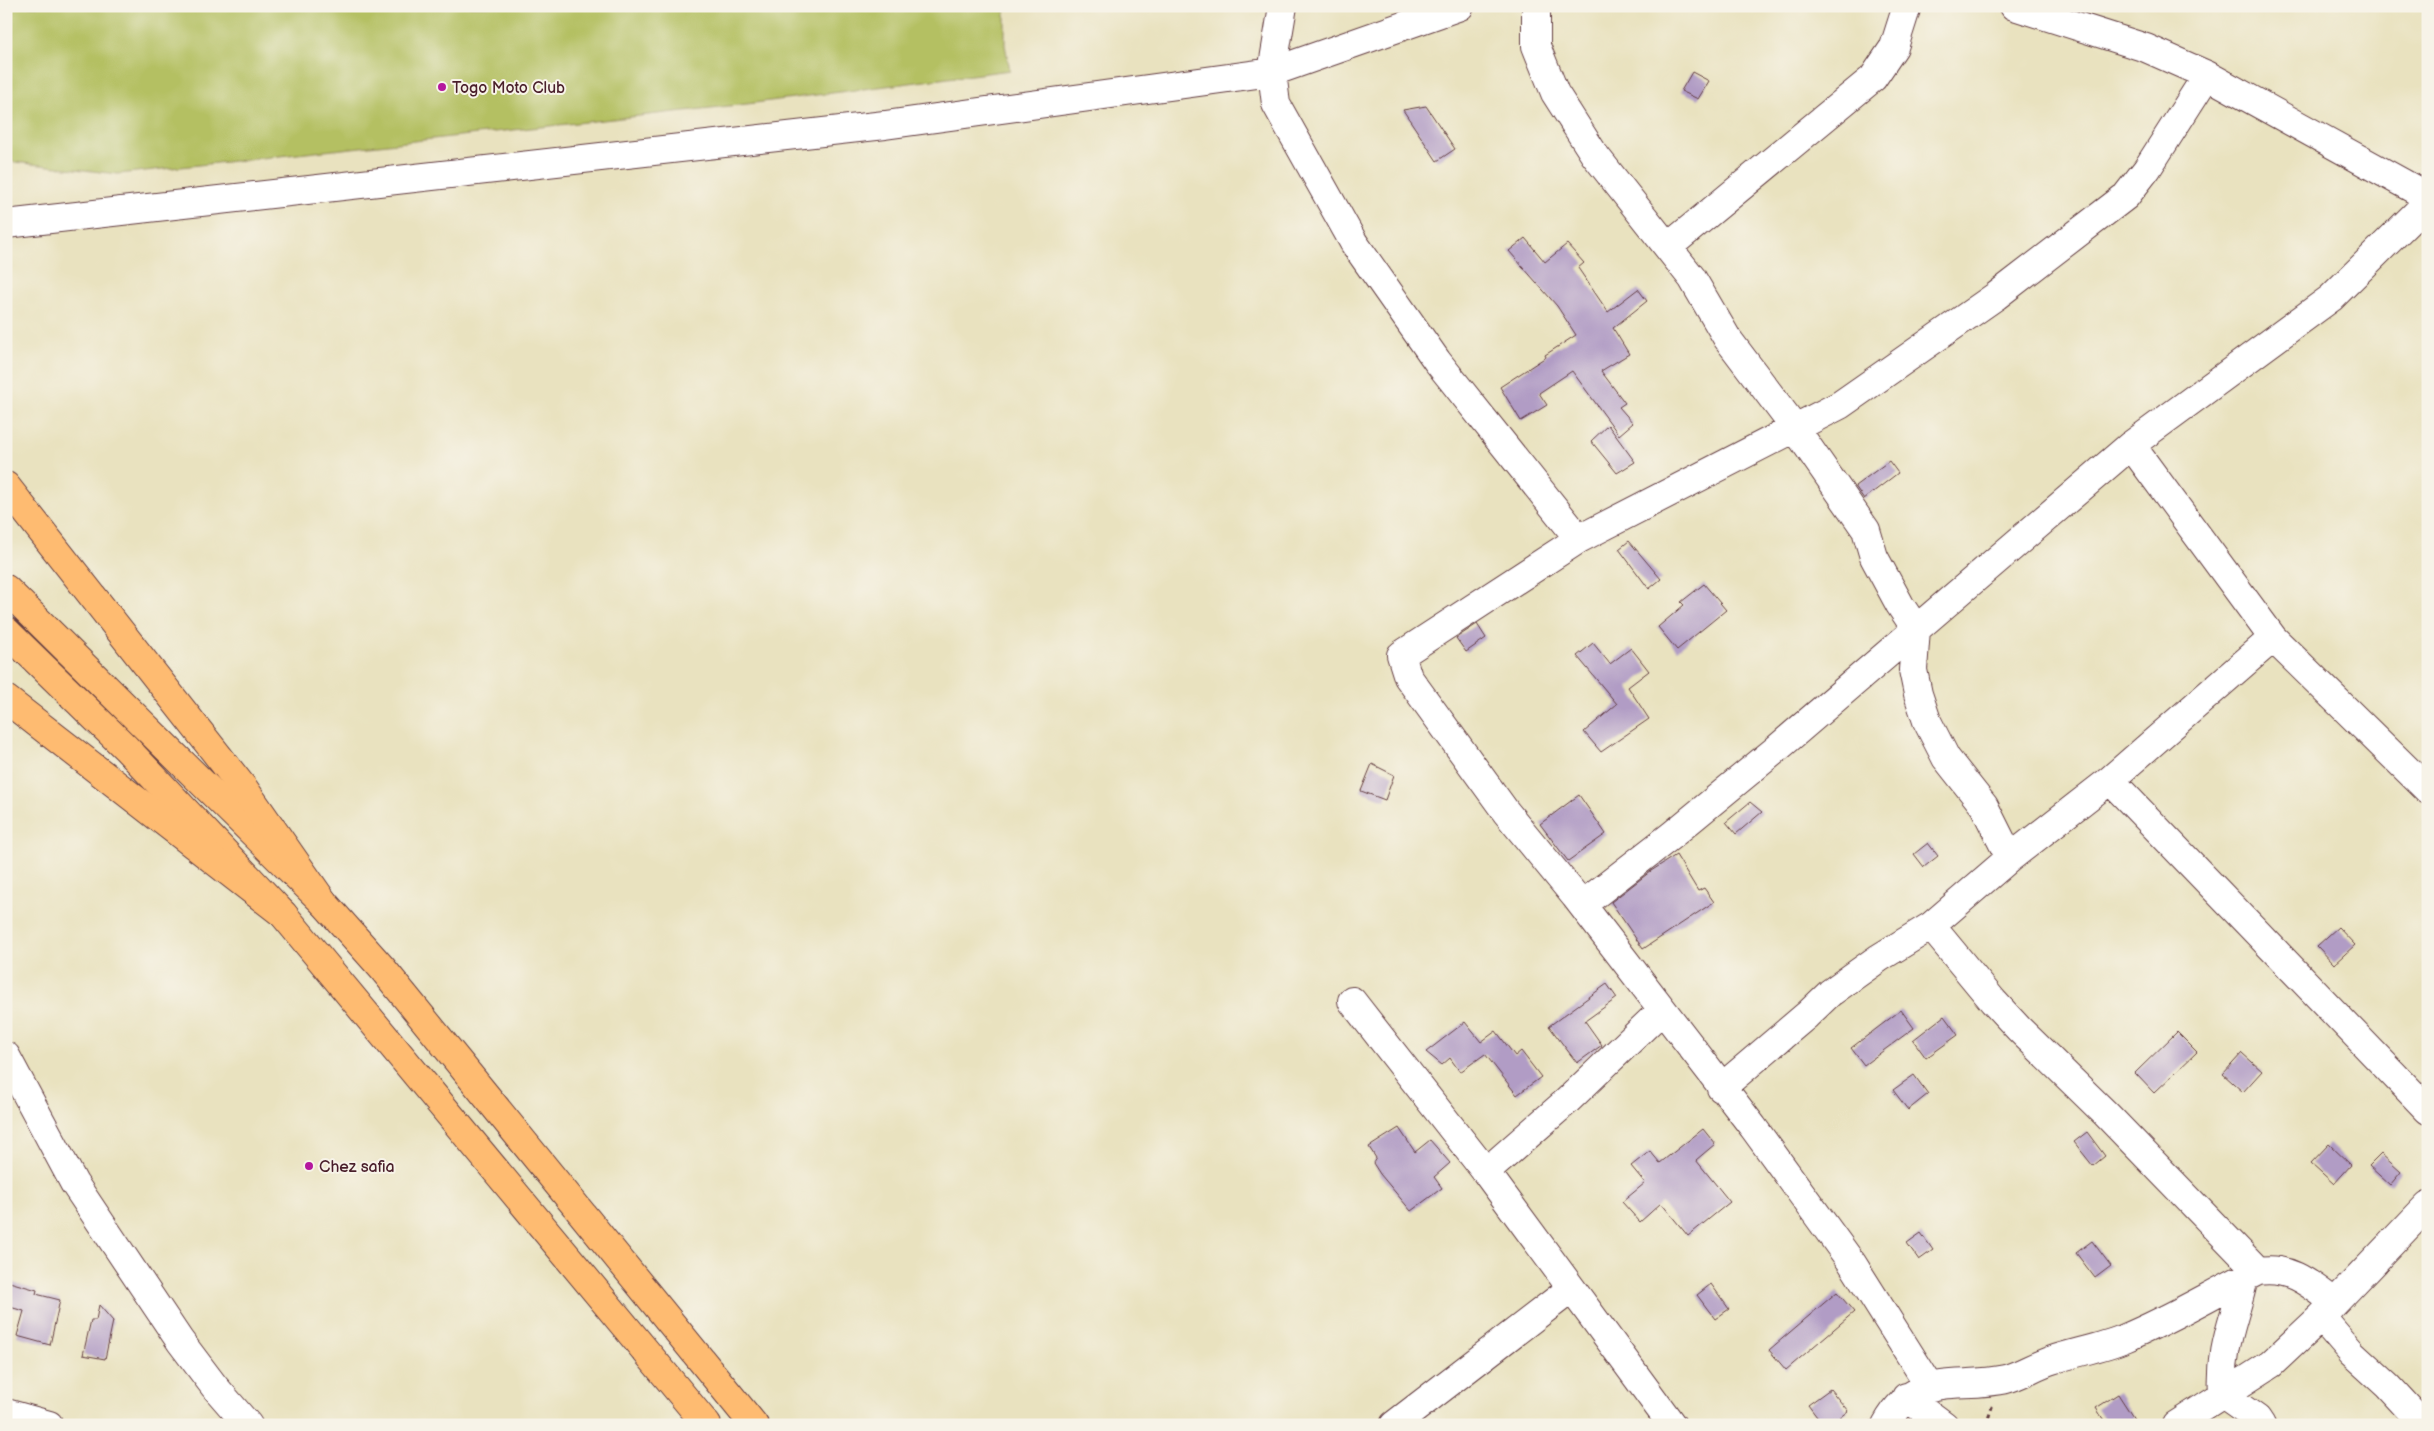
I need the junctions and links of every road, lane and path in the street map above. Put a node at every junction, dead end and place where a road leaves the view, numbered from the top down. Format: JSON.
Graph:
{"nodes":[{"id":1,"x":1283,"y":6,"type":"edge"},
{"id":2,"x":1460,"y":6,"type":"edge"},
{"id":3,"x":1536,"y":6,"type":"edge"},
{"id":4,"x":1907,"y":6,"type":"edge"},
{"id":5,"x":2014,"y":6,"type":"edge"},
{"id":6,"x":1272,"y":72,"type":"junction"},
{"id":7,"x":2207,"y":74,"type":"junction"},
{"id":8,"x":2428,"y":197,"type":"edge"},
{"id":9,"x":2428,"y":202,"type":"edge"},
{"id":10,"x":6,"y":224,"type":"edge"},
{"id":11,"x":1668,"y":246,"type":"junction"},
{"id":12,"x":1795,"y":428,"type":"junction"},
{"id":13,"x":2131,"y":445,"type":"junction"},
{"id":14,"x":6,"y":486,"type":"edge"},
{"id":15,"x":1578,"y":539,"type":"junction"},
{"id":16,"x":6,"y":589,"type":"edge"},
{"id":17,"x":1916,"y":629,"type":"junction"},
{"id":18,"x":6,"y":631,"type":"edge"},
{"id":19,"x":2273,"y":638,"type":"junction"},
{"id":20,"x":6,"y":699,"type":"edge"},
{"id":21,"x":2110,"y":780,"type":"junction"},
{"id":22,"x":2428,"y":790,"type":"edge"},
{"id":23,"x":2010,"y":858,"type":"junction"},
{"id":24,"x":324,"y":903,"type":"junction"},
{"id":25,"x":1582,"y":905,"type":"junction"},
{"id":26,"x":283,"y":914,"type":"junction"},
{"id":27,"x":1931,"y":926,"type":"junction"},
{"id":28,"x":1352,"y":1001,"type":"dead end"},
{"id":29,"x":1662,"y":1010,"type":"junction"},
{"id":30,"x":6,"y":1056,"type":"edge"},
{"id":31,"x":1721,"y":1088,"type":"junction"},
{"id":32,"x":2428,"y":1110,"type":"edge"},
{"id":33,"x":1486,"y":1172,"type":"junction"},
{"id":34,"x":2428,"y":1205,"type":"edge"},
{"id":35,"x":2251,"y":1274,"type":"junction"},
{"id":36,"x":1571,"y":1289,"type":"junction"},
{"id":37,"x":2328,"y":1310,"type":"junction"},
{"id":38,"x":1918,"y":1391,"type":"junction"},
{"id":39,"x":2223,"y":1395,"type":"junction"},
{"id":40,"x":6,"y":1413,"type":"edge"},
{"id":41,"x":49,"y":1425,"type":"edge"},
{"id":42,"x":248,"y":1425,"type":"edge"},
{"id":43,"x":707,"y":1425,"type":"edge"},
{"id":44,"x":754,"y":1425,"type":"edge"},
{"id":45,"x":1394,"y":1425,"type":"edge"},
{"id":46,"x":1672,"y":1425,"type":"edge"},
{"id":47,"x":1886,"y":1425,"type":"edge"},
{"id":48,"x":1944,"y":1425,"type":"edge"},
{"id":49,"x":2176,"y":1425,"type":"edge"},
{"id":50,"x":2261,"y":1425,"type":"edge"},
{"id":51,"x":2424,"y":1425,"type":"edge"}],
"edges":[{"from":1,"to":6,"type":"street"},
{"from":2,"to":6,"type":"street"},
{"from":3,"to":11,"type":"street"},
{"from":4,"to":11,"type":"street"},
{"from":5,"to":7,"type":"street"},
{"from":6,"to":10,"type":"street"},
{"from":6,"to":15,"type":"street"},
{"from":7,"to":8,"type":"street"},
{"from":7,"to":12,"type":"street"},
{"from":9,"to":13,"type":"street"},
{"from":11,"to":12,"type":"street"},
{"from":12,"to":15,"type":"street"},
{"from":12,"to":17,"type":"street"},
{"from":13,"to":17,"type":"street"},
{"from":13,"to":19,"type":"street"},
{"from":14,"to":24,"type":"main road"},
{"from":15,"to":25,"type":"street"},
{"from":16,"to":24,"type":"main road"},
{"from":17,"to":23,"type":"street"},
{"from":17,"to":25,"type":"street"},
{"from":18,"to":26,"type":"main road"},
{"from":19,"to":21,"type":"street"},
{"from":19,"to":22,"type":"street"},
{"from":20,"to":26,"type":"main road"},
{"from":21,"to":23,"type":"street"},
{"from":21,"to":32,"type":"street"},
{"from":23,"to":27,"type":"street"},
{"from":24,"to":44,"type":"main road"},
{"from":25,"to":29,"type":"street"},
{"from":26,"to":43,"type":"main road"},
{"from":27,"to":31,"type":"street"},
{"from":27,"to":35,"type":"street"},
{"from":28,"to":33,"type":"street"},
{"from":29,"to":31,"type":"street"},
{"from":29,"to":33,"type":"street"},
{"from":30,"to":42,"type":"street"},
{"from":31,"to":38,"type":"street"},
{"from":33,"to":36,"type":"street"},
{"from":34,"to":37,"type":"street"},
{"from":35,"to":37,"type":"street"},
{"from":35,"to":38,"type":"street"},
{"from":35,"to":39,"type":"street"},
{"from":36,"to":45,"type":"street"},
{"from":36,"to":46,"type":"street"},
{"from":37,"to":39,"type":"street"},
{"from":37,"to":51,"type":"street"},
{"from":38,"to":47,"type":"street"},
{"from":38,"to":48,"type":"street"},
{"from":39,"to":49,"type":"street"},
{"from":39,"to":50,"type":"street"},
{"from":40,"to":41,"type":"street"}]}
